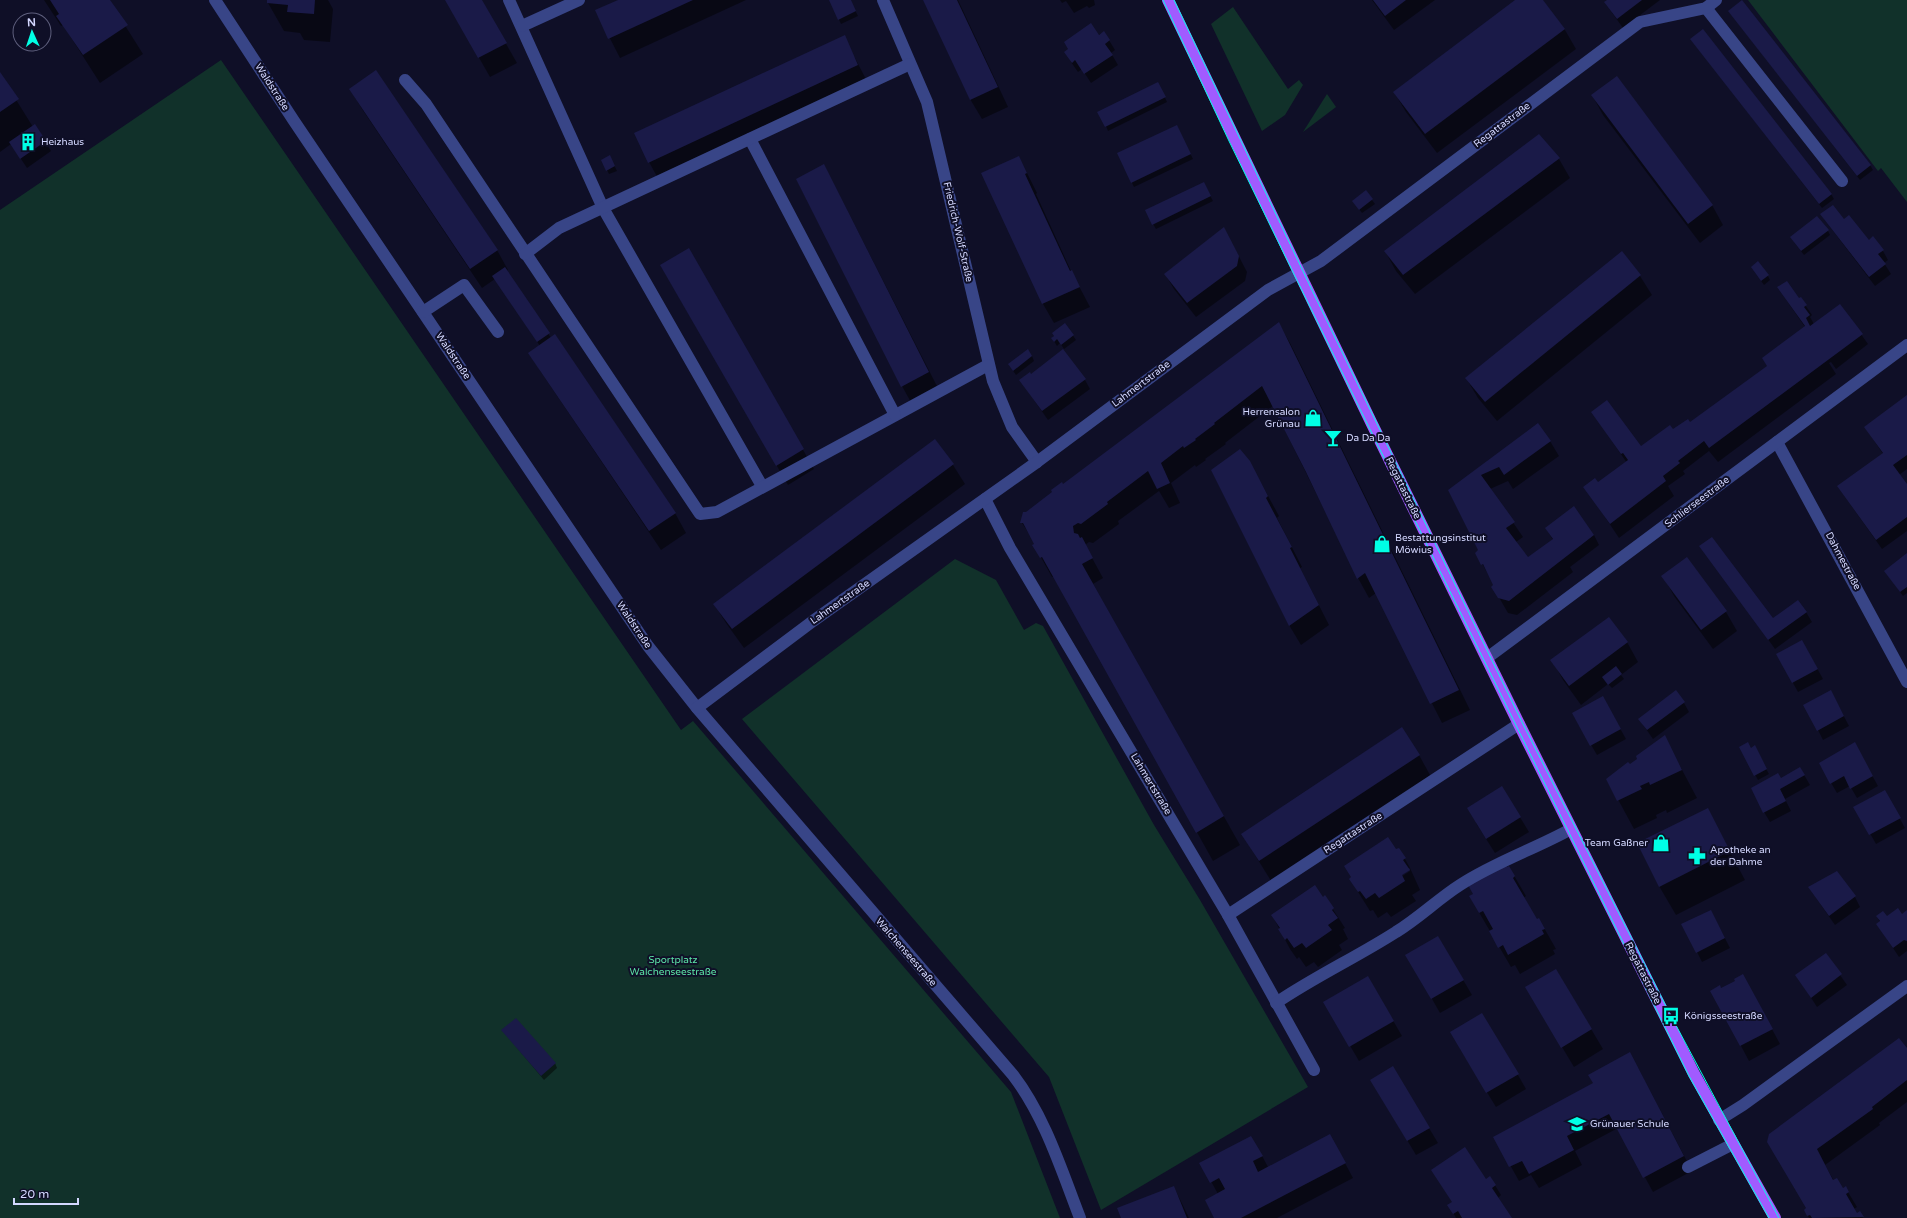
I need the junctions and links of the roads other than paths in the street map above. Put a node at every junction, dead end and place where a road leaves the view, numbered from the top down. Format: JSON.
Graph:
{"nodes":[{"id":1,"x":215,"y":0,"type":"edge"},
{"id":2,"x":509,"y":0,"type":"edge"},
{"id":3,"x":578,"y":0,"type":"edge"},
{"id":4,"x":882,"y":0,"type":"edge"},
{"id":5,"x":1168,"y":0,"type":"edge"},
{"id":6,"x":1716,"y":0,"type":"edge"},
{"id":7,"x":1706,"y":8,"type":"junction"},
{"id":8,"x":522,"y":26,"type":"junction"},
{"id":9,"x":910,"y":64,"type":"junction"},
{"id":10,"x":405,"y":80,"type":"dead end"},
{"id":11,"x":750,"y":139,"type":"junction"},
{"id":12,"x":1842,"y":181,"type":"dead end"},
{"id":13,"x":603,"y":208,"type":"junction"},
{"id":14,"x":525,"y":254,"type":"junction"},
{"id":15,"x":1299,"y":274,"type":"junction"},
{"id":16,"x":423,"y":312,"type":"junction"},
{"id":17,"x":498,"y":332,"type":"dead end"},
{"id":18,"x":1907,"y":345,"type":"edge"},
{"id":19,"x":988,"y":365,"type":"junction"},
{"id":20,"x":895,"y":415,"type":"junction"},
{"id":21,"x":1777,"y":442,"type":"junction"},
{"id":22,"x":1037,"y":462,"type":"junction"},
{"id":23,"x":762,"y":486,"type":"junction"},
{"id":24,"x":986,"y":499,"type":"junction"},
{"id":25,"x":1487,"y":658,"type":"junction"},
{"id":26,"x":1907,"y":682,"type":"edge"},
{"id":27,"x":697,"y":708,"type":"junction"},
{"id":28,"x":1519,"y":724,"type":"junction"},
{"id":29,"x":1571,"y":829,"type":"junction"},
{"id":30,"x":1228,"y":915,"type":"junction"},
{"id":31,"x":1907,"y":986,"type":"edge"},
{"id":32,"x":1276,"y":1003,"type":"junction"},
{"id":33,"x":1314,"y":1070,"type":"dead end"},
{"id":34,"x":1719,"y":1120,"type":"junction"},
{"id":35,"x":1733,"y":1144,"type":"junction"},
{"id":36,"x":1688,"y":1167,"type":"dead end"},
{"id":37,"x":1080,"y":1218,"type":"edge"},
{"id":38,"x":1775,"y":1218,"type":"edge"}],
"edges":[{"from":1,"to":16,"type":"street","name":"Waldstraße"},
{"from":2,"to":8,"type":"street"},
{"from":3,"to":8,"type":"street"},
{"from":4,"to":9,"type":"street","name":"Friedrich-Wolf-Straße"},
{"from":5,"to":15,"type":"main road","name":"Regattastraße"},
{"from":6,"to":7,"type":"street","name":"Regattastraße"},
{"from":7,"to":12,"type":"street"},
{"from":7,"to":15,"type":"street","name":"Regattastraße"},
{"from":8,"to":13,"type":"street"},
{"from":9,"to":11,"type":"street"},
{"from":9,"to":19,"type":"street","name":"Friedrich-Wolf-Straße"},
{"from":10,"to":14,"type":"street"},
{"from":11,"to":13,"type":"street"},
{"from":11,"to":20,"type":"street"},
{"from":13,"to":14,"type":"street"},
{"from":13,"to":23,"type":"street"},
{"from":14,"to":23,"type":"street"},
{"from":15,"to":22,"type":"street","name":"Lahmertstraße"},
{"from":15,"to":25,"type":"main road","name":"Regattastraße"},
{"from":16,"to":17,"type":"street"},
{"from":16,"to":27,"type":"street","name":"Waldstraße"},
{"from":18,"to":21,"type":"street","name":"Schlierseestraße"},
{"from":19,"to":20,"type":"street"},
{"from":19,"to":22,"type":"street","name":"Friedrich-Wolf-Straße"},
{"from":20,"to":23,"type":"street"},
{"from":21,"to":25,"type":"street","name":"Schlierseestraße"},
{"from":21,"to":26,"type":"street","name":"Dahmestraße"},
{"from":22,"to":24,"type":"street","name":"Lahmertstraße"},
{"from":24,"to":27,"type":"street","name":"Lahmertstraße"},
{"from":24,"to":30,"type":"street","name":"Lahmertstraße"},
{"from":25,"to":28,"type":"main road","name":"Regattastraße"},
{"from":27,"to":37,"type":"street","name":"Walchenseestraße"},
{"from":28,"to":29,"type":"main road","name":"Regattastraße"},
{"from":28,"to":30,"type":"street","name":"Regattastraße"},
{"from":29,"to":32,"type":"street"},
{"from":29,"to":34,"type":"main road","name":"Regattastraße"},
{"from":30,"to":32,"type":"street","name":"Lahmertstraße"},
{"from":31,"to":34,"type":"street"},
{"from":32,"to":33,"type":"street","name":"Lahmertstraße"},
{"from":34,"to":35,"type":"main road","name":"Regattastraße"},
{"from":35,"to":36,"type":"street"},
{"from":35,"to":38,"type":"main road","name":"Regattastraße"}]}
